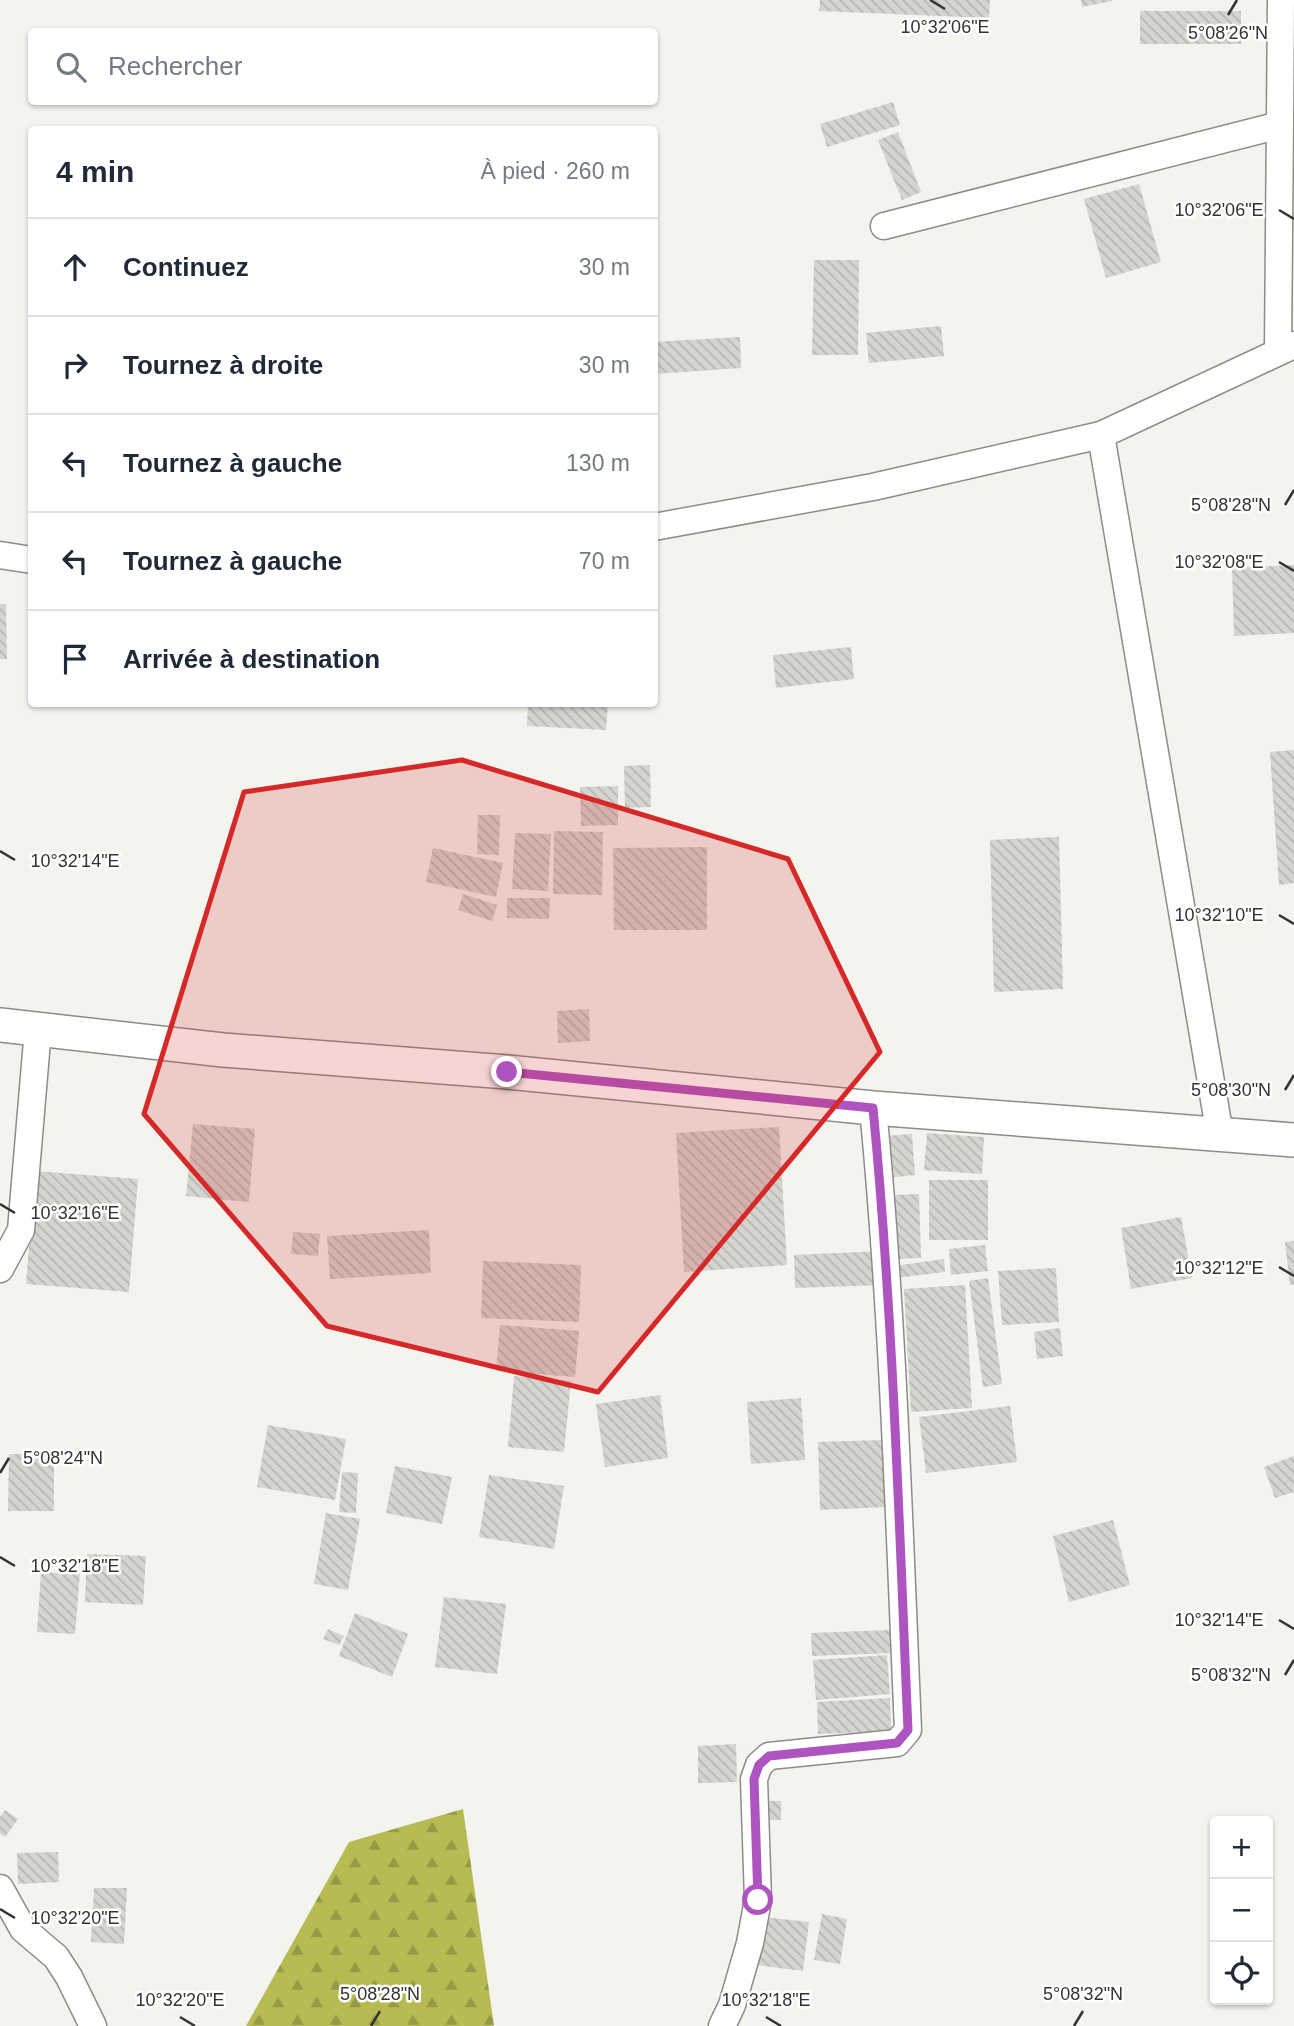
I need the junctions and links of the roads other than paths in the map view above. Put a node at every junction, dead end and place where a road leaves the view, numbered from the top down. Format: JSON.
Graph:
{"nodes":[{"id":1,"x":1281,"y":0,"type":"edge"},
{"id":2,"x":1280,"y":125,"type":"junction"},
{"id":3,"x":884,"y":226,"type":"dead end"},
{"id":4,"x":1286,"y":348,"type":"edge"},
{"id":5,"x":1101,"y":435,"type":"junction"},
{"id":6,"x":658,"y":526,"type":"edge"},
{"id":7,"x":0,"y":555,"type":"edge"},
{"id":8,"x":28,"y":559,"type":"edge"},
{"id":9,"x":0,"y":1025,"type":"edge"},
{"id":10,"x":38,"y":1029,"type":"junction"},
{"id":11,"x":873,"y":1108,"type":"junction"},
{"id":12,"x":1220,"y":1135,"type":"junction"},
{"id":13,"x":1294,"y":1140,"type":"edge"},
{"id":14,"x":0,"y":1269,"type":"edge"},
{"id":15,"x":0,"y":1888,"type":"edge"},
{"id":16,"x":93,"y":2026,"type":"edge"},
{"id":17,"x":722,"y":2026,"type":"edge"}],
"edges":[{"from":1,"to":2,"type":"street"},
{"from":2,"to":3,"type":"street"},
{"from":2,"to":4,"type":"street"},
{"from":4,"to":5,"type":"street"},
{"from":5,"to":6,"type":"street"},
{"from":5,"to":12,"type":"street"},
{"from":7,"to":8,"type":"street"},
{"from":9,"to":10,"type":"street"},
{"from":10,"to":11,"type":"street"},
{"from":10,"to":14,"type":"street"},
{"from":11,"to":12,"type":"street"},
{"from":11,"to":17,"type":"street"},
{"from":12,"to":13,"type":"street"},
{"from":15,"to":16,"type":"street"}]}
